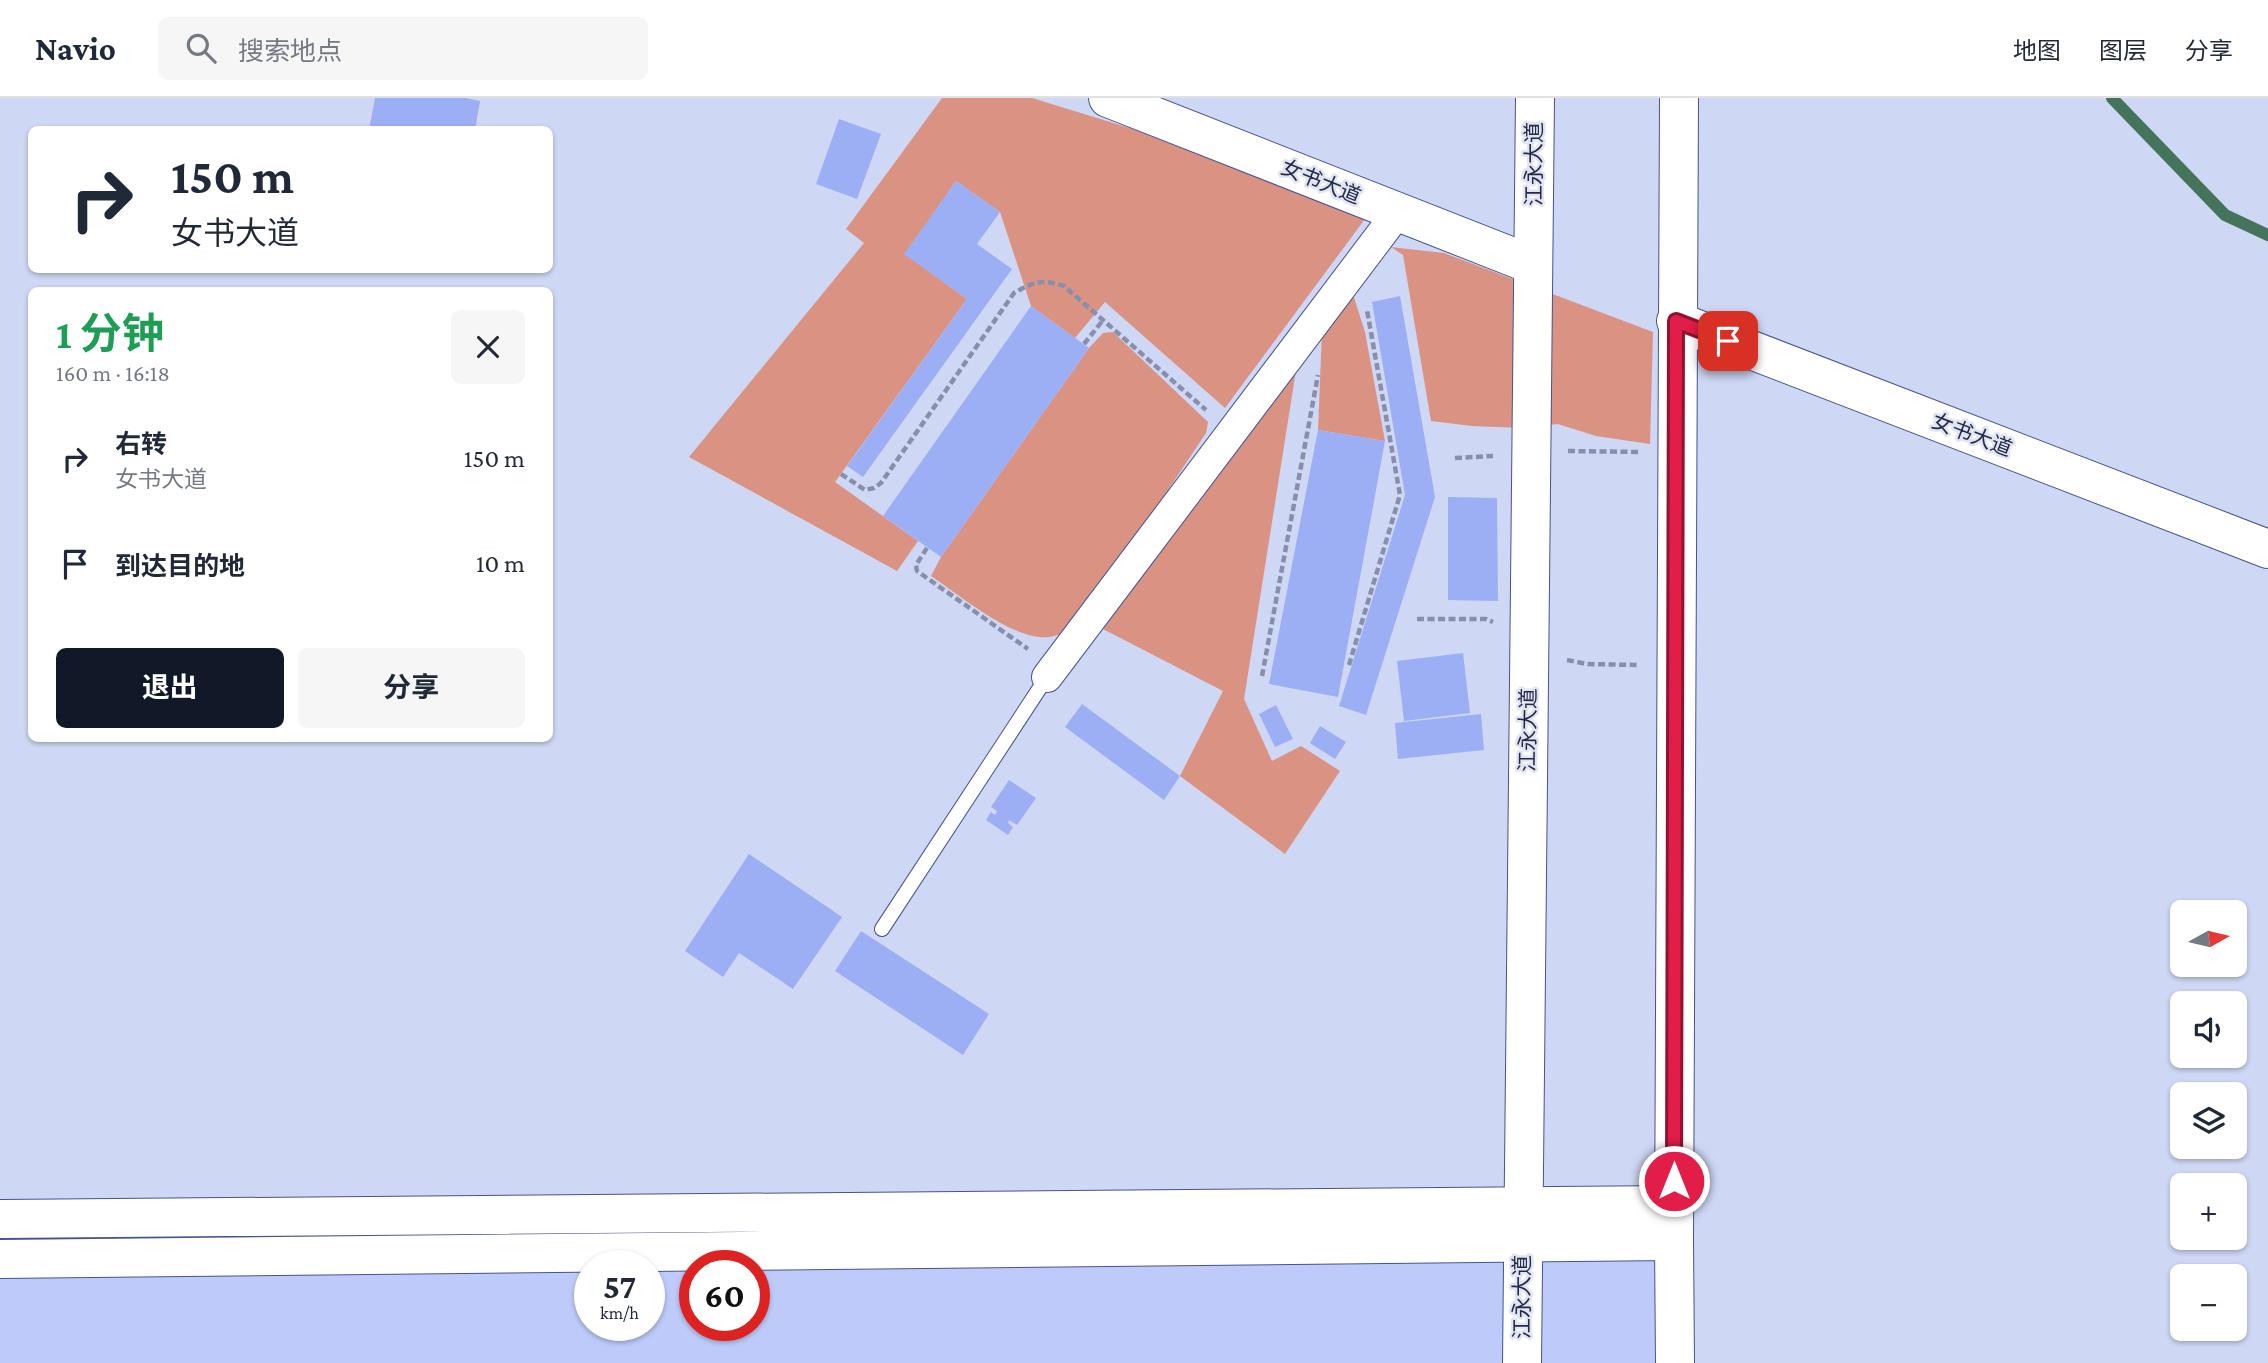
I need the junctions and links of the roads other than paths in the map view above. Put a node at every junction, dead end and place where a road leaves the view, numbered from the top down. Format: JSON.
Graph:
{"nodes":[{"id":1,"x":1108,"y":98,"type":"edge"},
{"id":2,"x":1535,"y":98,"type":"edge"},
{"id":3,"x":1679,"y":98,"type":"edge"},
{"id":4,"x":1398,"y":212,"type":"junction"},
{"id":5,"x":1533,"y":265,"type":"junction"},
{"id":6,"x":1676,"y":321,"type":"junction"},
{"id":7,"x":2268,"y":549,"type":"edge"},
{"id":8,"x":1051,"y":673,"type":"joint"},
{"id":9,"x":882,"y":929,"type":"dead end"},
{"id":10,"x":0,"y":1219,"type":"edge"},
{"id":11,"x":1674,"y":1223,"type":"junction"},
{"id":12,"x":1522,"y":1224,"type":"junction"},
{"id":13,"x":0,"y":1259,"type":"edge"},
{"id":14,"x":1522,"y":1363,"type":"edge"},
{"id":15,"x":1675,"y":1363,"type":"edge"}],
"edges":[{"from":1,"to":4,"type":"main road","name":"女书大道"},
{"from":2,"to":5,"type":"main road","name":"江永大道"},
{"from":3,"to":6,"type":"main road"},
{"from":4,"to":5,"type":"main road","name":"女书大道"},
{"from":4,"to":8,"type":"street"},
{"from":5,"to":12,"type":"main road","name":"江永大道"},
{"from":6,"to":7,"type":"main road","name":"女书大道"},
{"from":6,"to":11,"type":"main road"},
{"from":8,"to":9,"type":"lane"},
{"from":10,"to":12,"type":"main road"},
{"from":11,"to":12,"type":"main road"},
{"from":11,"to":15,"type":"main road"},
{"from":12,"to":13,"type":"main road"},
{"from":12,"to":14,"type":"main road","name":"江永大道"}]}
